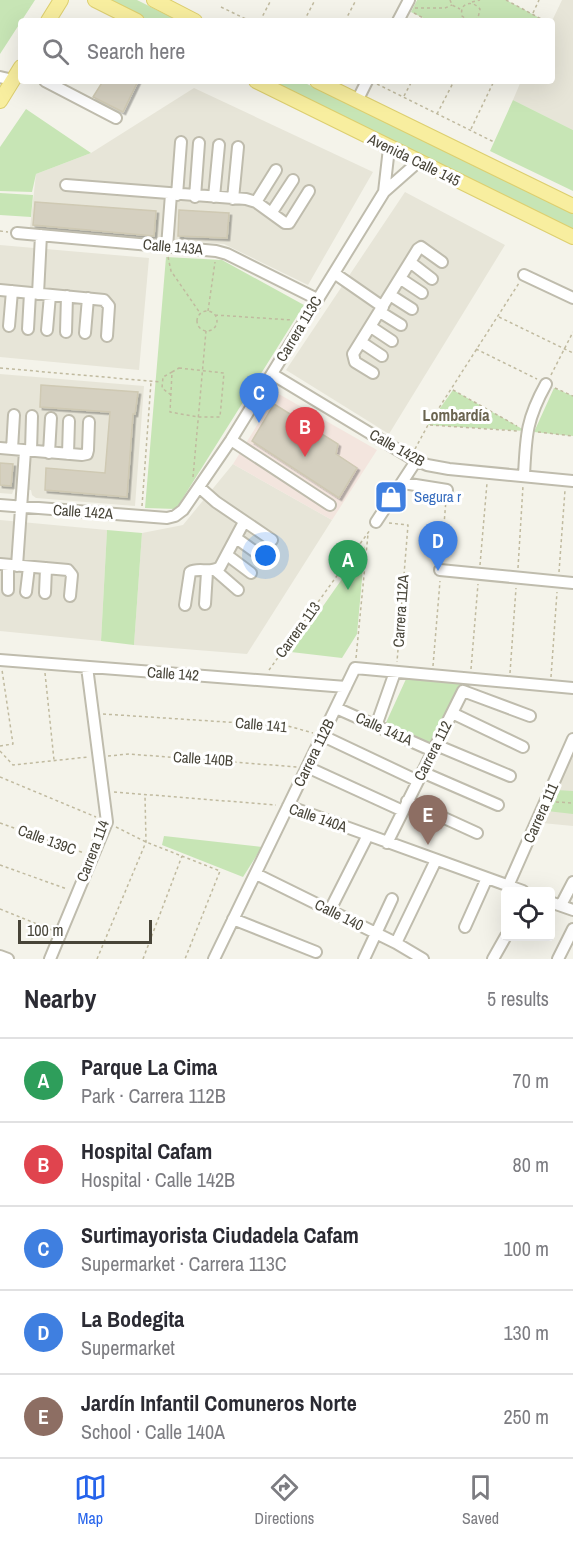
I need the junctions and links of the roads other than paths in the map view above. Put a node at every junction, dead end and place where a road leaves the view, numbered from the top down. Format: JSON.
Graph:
{"nodes":[{"id":1,"x":61,"y":0,"type":"edge"},
{"id":2,"x":95,"y":0,"type":"edge"},
{"id":3,"x":154,"y":0,"type":"edge"},
{"id":4,"x":407,"y":4,"type":"edge"},
{"id":5,"x":50,"y":18,"type":"edge"},
{"id":6,"x":130,"y":18,"type":"edge"},
{"id":7,"x":189,"y":18,"type":"edge"},
{"id":8,"x":400,"y":18,"type":"edge"},
{"id":9,"x":15,"y":72,"type":"edge"},
{"id":10,"x":51,"y":84,"type":"edge"},
{"id":11,"x":262,"y":84,"type":"edge"},
{"id":12,"x":323,"y":84,"type":"edge"},
{"id":13,"x":367,"y":84,"type":"edge"},
{"id":14,"x":0,"y":101,"type":"edge"},
{"id":15,"x":357,"y":101,"type":"junction"},
{"id":16,"x":116,"y":118,"type":"dead end"},
{"id":17,"x":181,"y":142,"type":"dead end"},
{"id":18,"x":199,"y":143,"type":"dead end"},
{"id":19,"x":219,"y":145,"type":"dead end"},
{"id":20,"x":238,"y":147,"type":"dead end"},
{"id":21,"x":389,"y":148,"type":"junction"},
{"id":22,"x":418,"y":162,"type":"junction"},
{"id":23,"x":276,"y":170,"type":"dead end"},
{"id":24,"x":293,"y":180,"type":"dead end"},
{"id":25,"x":66,"y":185,"type":"dead end"},
{"id":26,"x":309,"y":191,"type":"dead end"},
{"id":27,"x":384,"y":192,"type":"junction"},
{"id":28,"x":174,"y":195,"type":"junction"},
{"id":29,"x":195,"y":196,"type":"junction"},
{"id":30,"x":214,"y":197,"type":"junction"},
{"id":31,"x":234,"y":199,"type":"junction"},
{"id":32,"x":256,"y":202,"type":"junction"},
{"id":33,"x":573,"y":206,"type":"edge"},
{"id":34,"x":272,"y":213,"type":"junction"},
{"id":35,"x":17,"y":233,"type":"dead end"},
{"id":36,"x":41,"y":235,"type":"junction"},
{"id":37,"x":573,"y":237,"type":"edge"},
{"id":38,"x":167,"y":247,"type":"junction"},
{"id":39,"x":442,"y":261,"type":"dead end"},
{"id":40,"x":410,"y":262,"type":"junction"},
{"id":41,"x":334,"y":273,"type":"junction"},
{"id":42,"x":524,"y":275,"type":"road end"},
{"id":43,"x":401,"y":279,"type":"junction"},
{"id":44,"x":432,"y":279,"type":"dead end"},
{"id":45,"x":0,"y":290,"type":"edge"},
{"id":46,"x":12,"y":291,"type":"junction"},
{"id":47,"x":422,"y":293,"type":"dead end"},
{"id":48,"x":39,"y":294,"type":"junction"},
{"id":49,"x":390,"y":295,"type":"junction"},
{"id":50,"x":67,"y":296,"type":"junction"},
{"id":51,"x":88,"y":298,"type":"junction"},
{"id":52,"x":573,"y":298,"type":"edge"},
{"id":53,"x":317,"y":299,"type":"junction"},
{"id":54,"x":382,"y":309,"type":"junction"},
{"id":55,"x":412,"y":309,"type":"dead end"},
{"id":56,"x":401,"y":325,"type":"dead end"},
{"id":57,"x":9,"y":326,"type":"dead end"},
{"id":58,"x":371,"y":327,"type":"junction"},
{"id":59,"x":28,"y":329,"type":"dead end"},
{"id":60,"x":47,"y":330,"type":"dead end"},
{"id":61,"x":66,"y":332,"type":"dead end"},
{"id":62,"x":85,"y":333,"type":"dead end"},
{"id":63,"x":107,"y":336,"type":"dead end"},
{"id":64,"x":392,"y":341,"type":"dead end"},
{"id":65,"x":361,"y":342,"type":"junction"},
{"id":66,"x":382,"y":356,"type":"dead end"},
{"id":67,"x":374,"y":373,"type":"dead end"},
{"id":68,"x":272,"y":374,"type":"junction"},
{"id":69,"x":546,"y":384,"type":"road end"},
{"id":70,"x":14,"y":415,"type":"dead end"},
{"id":71,"x":32,"y":416,"type":"dead end"},
{"id":72,"x":51,"y":418,"type":"dead end"},
{"id":73,"x":69,"y":421,"type":"dead end"},
{"id":74,"x":89,"y":422,"type":"dead end"},
{"id":75,"x":231,"y":440,"type":"junction"},
{"id":76,"x":0,"y":448,"type":"edge"},
{"id":77,"x":12,"y":449,"type":"junction"},
{"id":78,"x":28,"y":451,"type":"junction"},
{"id":79,"x":48,"y":453,"type":"junction"},
{"id":80,"x":68,"y":454,"type":"junction"},
{"id":81,"x":413,"y":459,"type":"junction"},
{"id":82,"x":524,"y":476,"type":"junction"},
{"id":83,"x":573,"y":481,"type":"edge"},
{"id":84,"x":403,"y":483,"type":"junction"},
{"id":85,"x":199,"y":487,"type":"junction"},
{"id":86,"x":447,"y":490,"type":"dead end"},
{"id":87,"x":0,"y":505,"type":"edge"},
{"id":88,"x":330,"y":505,"type":"dead end"},
{"id":89,"x":21,"y":507,"type":"junction"},
{"id":90,"x":166,"y":518,"type":"joint"},
{"id":91,"x":244,"y":522,"type":"junction"},
{"id":92,"x":376,"y":522,"type":"road end"},
{"id":93,"x":236,"y":538,"type":"junction"},
{"id":94,"x":272,"y":540,"type":"dead end"},
{"id":95,"x":227,"y":555,"type":"junction"},
{"id":96,"x":261,"y":556,"type":"dead end"},
{"id":97,"x":8,"y":565,"type":"edge"},
{"id":98,"x":28,"y":567,"type":"junction"},
{"id":99,"x":46,"y":568,"type":"junction"},
{"id":100,"x":440,"y":570,"type":"dead end"},
{"id":101,"x":211,"y":571,"type":"junction"},
{"id":102,"x":251,"y":573,"type":"dead end"},
{"id":103,"x":573,"y":583,"type":"edge"},
{"id":104,"x":8,"y":590,"type":"dead end"},
{"id":105,"x":238,"y":590,"type":"dead end"},
{"id":106,"x":26,"y":592,"type":"dead end"},
{"id":107,"x":45,"y":593,"type":"dead end"},
{"id":108,"x":70,"y":596,"type":"dead end"},
{"id":109,"x":205,"y":604,"type":"dead end"},
{"id":110,"x":185,"y":605,"type":"dead end"},
{"id":111,"x":0,"y":660,"type":"edge"},
{"id":112,"x":87,"y":667,"type":"junction"},
{"id":113,"x":395,"y":672,"type":"junction"},
{"id":114,"x":346,"y":687,"type":"junction"},
{"id":115,"x":573,"y":688,"type":"edge"},
{"id":116,"x":336,"y":708,"type":"junction"},
{"id":117,"x":452,"y":713,"type":"junction"},
{"id":118,"x":530,"y":716,"type":"dead end"},
{"id":119,"x":376,"y":726,"type":"junction"},
{"id":120,"x":322,"y":735,"type":"junction"},
{"id":121,"x":573,"y":740,"type":"edge"},
{"id":122,"x":523,"y":747,"type":"dead end"},
{"id":123,"x":434,"y":748,"type":"junction"},
{"id":124,"x":307,"y":767,"type":"junction"},
{"id":125,"x":420,"y":776,"type":"junction"},
{"id":126,"x":510,"y":776,"type":"dead end"},
{"id":127,"x":498,"y":805,"type":"dead end"},
{"id":128,"x":288,"y":806,"type":"junction"},
{"id":129,"x":405,"y":806,"type":"junction"},
{"id":130,"x":477,"y":832,"type":"dead end"},
{"id":131,"x":368,"y":836,"type":"junction"},
{"id":132,"x":387,"y":843,"type":"junction"},
{"id":133,"x":435,"y":860,"type":"junction"},
{"id":134,"x":256,"y":874,"type":"junction"},
{"id":135,"x":487,"y":878,"type":"junction"},
{"id":136,"x":573,"y":882,"type":"edge"},
{"id":137,"x":508,"y":886,"type":"junction"},
{"id":138,"x":511,"y":887,"type":"edge"},
{"id":139,"x":392,"y":899,"type":"dead end"},
{"id":140,"x":556,"y":903,"type":"edge"},
{"id":141,"x":330,"y":910,"type":"junction"},
{"id":142,"x":573,"y":910,"type":"edge"},
{"id":143,"x":234,"y":919,"type":"junction"},
{"id":144,"x":465,"y":927,"type":"dead end"},
{"id":145,"x":573,"y":929,"type":"edge"},
{"id":146,"x":376,"y":933,"type":"junction"},
{"id":147,"x":503,"y":941,"type":"edge"},
{"id":148,"x":396,"y":943,"type":"junction"},
{"id":149,"x":316,"y":952,"type":"dead end"},
{"id":150,"x":0,"y":956,"type":"edge"},
{"id":151,"x":219,"y":957,"type":"edge"},
{"id":152,"x":422,"y":958,"type":"edge"},
{"id":153,"x":8,"y":959,"type":"edge"},
{"id":154,"x":50,"y":959,"type":"edge"},
{"id":155,"x":364,"y":959,"type":"edge"},
{"id":156,"x":492,"y":959,"type":"edge"},
{"id":157,"x":558,"y":959,"type":"edge"}],
"edges":[{"from":1,"to":5,"type":"main road"},
{"from":2,"to":6,"type":"main road"},
{"from":3,"to":7,"type":"main road"},
{"from":4,"to":8,"type":"street"},
{"from":9,"to":14,"type":"main road"},
{"from":10,"to":16,"type":"street"},
{"from":11,"to":21,"type":"main road","name":"Avenida Calle 145"},
{"from":12,"to":15,"type":"main road","name":"Avenida Calle 145"},
{"from":13,"to":15,"type":"street"},
{"from":15,"to":33,"type":"main road","name":"Avenida Calle 145"},
{"from":17,"to":28,"type":"street"},
{"from":18,"to":29,"type":"street"},
{"from":19,"to":30,"type":"street"},
{"from":20,"to":31,"type":"street"},
{"from":21,"to":22,"type":"main road","name":"Avenida Calle 145"},
{"from":21,"to":27,"type":"street","name":"Carrera 113C"},
{"from":22,"to":27,"type":"street","name":"Carrera 113C"},
{"from":22,"to":37,"type":"main road","name":"Avenida Calle 145"},
{"from":23,"to":32,"type":"street"},
{"from":24,"to":34,"type":"street"},
{"from":25,"to":28,"type":"street"},
{"from":26,"to":34,"type":"street"},
{"from":27,"to":41,"type":"street","name":"Carrera 113C"},
{"from":28,"to":29,"type":"street"},
{"from":28,"to":38,"type":"street"},
{"from":29,"to":30,"type":"street"},
{"from":30,"to":31,"type":"street"},
{"from":31,"to":32,"type":"street"},
{"from":32,"to":34,"type":"street"},
{"from":35,"to":36,"type":"street","name":"Calle 143A"},
{"from":36,"to":38,"type":"street","name":"Calle 143A"},
{"from":36,"to":48,"type":"street"},
{"from":38,"to":53,"type":"street","name":"Calle 143A"},
{"from":39,"to":40,"type":"street"},
{"from":40,"to":43,"type":"street"},
{"from":40,"to":44,"type":"street"},
{"from":41,"to":53,"type":"street","name":"Carrera 113C"},
{"from":41,"to":54,"type":"street"},
{"from":42,"to":52,"type":"street"},
{"from":43,"to":47,"type":"street"},
{"from":43,"to":49,"type":"street"},
{"from":45,"to":46,"type":"street"},
{"from":46,"to":48,"type":"street"},
{"from":46,"to":57,"type":"street"},
{"from":48,"to":50,"type":"street"},
{"from":48,"to":59,"type":"street"},
{"from":48,"to":60,"type":"street"},
{"from":49,"to":54,"type":"street"},
{"from":49,"to":55,"type":"street"},
{"from":50,"to":51,"type":"street"},
{"from":50,"to":61,"type":"street"},
{"from":51,"to":62,"type":"street"},
{"from":51,"to":63,"type":"street"},
{"from":53,"to":68,"type":"street","name":"Carrera 113C"},
{"from":54,"to":56,"type":"street"},
{"from":54,"to":58,"type":"street"},
{"from":58,"to":64,"type":"street"},
{"from":58,"to":65,"type":"street"},
{"from":65,"to":66,"type":"street"},
{"from":65,"to":67,"type":"street"},
{"from":68,"to":75,"type":"street","name":"Carrera 113C"},
{"from":68,"to":81,"type":"street","name":"Calle 142B"},
{"from":69,"to":82,"type":"street"},
{"from":70,"to":77,"type":"street"},
{"from":71,"to":78,"type":"street"},
{"from":72,"to":79,"type":"street"},
{"from":73,"to":80,"type":"street"},
{"from":74,"to":80,"type":"street"},
{"from":75,"to":85,"type":"street","name":"Carrera 113C"},
{"from":75,"to":88,"type":"street"},
{"from":76,"to":77,"type":"street"},
{"from":77,"to":78,"type":"street"},
{"from":78,"to":79,"type":"street"},
{"from":78,"to":89,"type":"street"},
{"from":79,"to":80,"type":"street"},
{"from":81,"to":82,"type":"street","name":"Calle 142B"},
{"from":81,"to":84,"type":"street"},
{"from":82,"to":83,"type":"street","name":"Calle 142B"},
{"from":84,"to":86,"type":"street"},
{"from":84,"to":92,"type":"street"},
{"from":85,"to":90,"type":"street","name":"Carrera 113C"},
{"from":85,"to":91,"type":"street"},
{"from":87,"to":89,"type":"street","name":"Calle 142A"},
{"from":89,"to":90,"type":"street","name":"Calle 142A"},
{"from":89,"to":97,"type":"street"},
{"from":91,"to":93,"type":"street"},
{"from":91,"to":94,"type":"street"},
{"from":93,"to":95,"type":"street"},
{"from":93,"to":96,"type":"street"},
{"from":95,"to":101,"type":"street"},
{"from":95,"to":102,"type":"street"},
{"from":97,"to":98,"type":"street"},
{"from":97,"to":104,"type":"street"},
{"from":98,"to":99,"type":"street"},
{"from":98,"to":106,"type":"street"},
{"from":99,"to":107,"type":"street"},
{"from":99,"to":108,"type":"street"},
{"from":100,"to":103,"type":"street"},
{"from":101,"to":105,"type":"street"},
{"from":101,"to":109,"type":"street"},
{"from":101,"to":110,"type":"street"},
{"from":111,"to":112,"type":"street","name":"Calle 142"},
{"from":112,"to":114,"type":"street","name":"Calle 142"},
{"from":112,"to":154,"type":"street","name":"Carrera 114"},
{"from":113,"to":114,"type":"street","name":"Carrera 112B"},
{"from":113,"to":115,"type":"street"},
{"from":113,"to":119,"type":"street"},
{"from":114,"to":116,"type":"street","name":"Carrera 112B"},
{"from":116,"to":119,"type":"street","name":"Calle 141A"},
{"from":116,"to":120,"type":"street","name":"Carrera 112B"},
{"from":117,"to":118,"type":"street","name":"Carrera 112"},
{"from":117,"to":122,"type":"street"},
{"from":117,"to":123,"type":"street","name":"Carrera 112"},
{"from":119,"to":123,"type":"street","name":"Calle 141A"},
{"from":120,"to":124,"type":"street","name":"Carrera 112B"},
{"from":120,"to":125,"type":"street"},
{"from":121,"to":137,"type":"street","name":"Carrera 111"},
{"from":123,"to":125,"type":"street","name":"Carrera 112"},
{"from":123,"to":126,"type":"street","name":"Calle 141A"},
{"from":124,"to":128,"type":"street","name":"Carrera 112B"},
{"from":124,"to":129,"type":"street"},
{"from":125,"to":127,"type":"street"},
{"from":125,"to":129,"type":"street","name":"Carrera 112"},
{"from":128,"to":131,"type":"street","name":"Calle 140A"},
{"from":128,"to":134,"type":"street","name":"Carrera 112B"},
{"from":129,"to":130,"type":"street"},
{"from":129,"to":132,"type":"street","name":"Carrera 112"},
{"from":131,"to":132,"type":"street","name":"Calle 140A"},
{"from":131,"to":141,"type":"street"},
{"from":132,"to":133,"type":"street","name":"Calle 140A"},
{"from":133,"to":135,"type":"street","name":"Calle 140A"},
{"from":133,"to":148,"type":"street"},
{"from":134,"to":141,"type":"street","name":"Calle 140"},
{"from":134,"to":143,"type":"street","name":"Carrera 112B"},
{"from":135,"to":137,"type":"street","name":"Calle 140A"},
{"from":135,"to":144,"type":"street"},
{"from":136,"to":140,"type":"street"},
{"from":137,"to":138,"type":"street","name":"Calle 140A"},
{"from":139,"to":146,"type":"street"},
{"from":140,"to":142,"type":"street"},
{"from":141,"to":146,"type":"street","name":"Calle 140"},
{"from":143,"to":149,"type":"street"},
{"from":143,"to":151,"type":"street","name":"Carrera 112B"},
{"from":145,"to":157,"type":"street"},
{"from":146,"to":148,"type":"street","name":"Calle 140"},
{"from":146,"to":155,"type":"street"},
{"from":147,"to":156,"type":"street"},
{"from":148,"to":152,"type":"street","name":"Calle 140"},
{"from":150,"to":153,"type":"street"}]}
